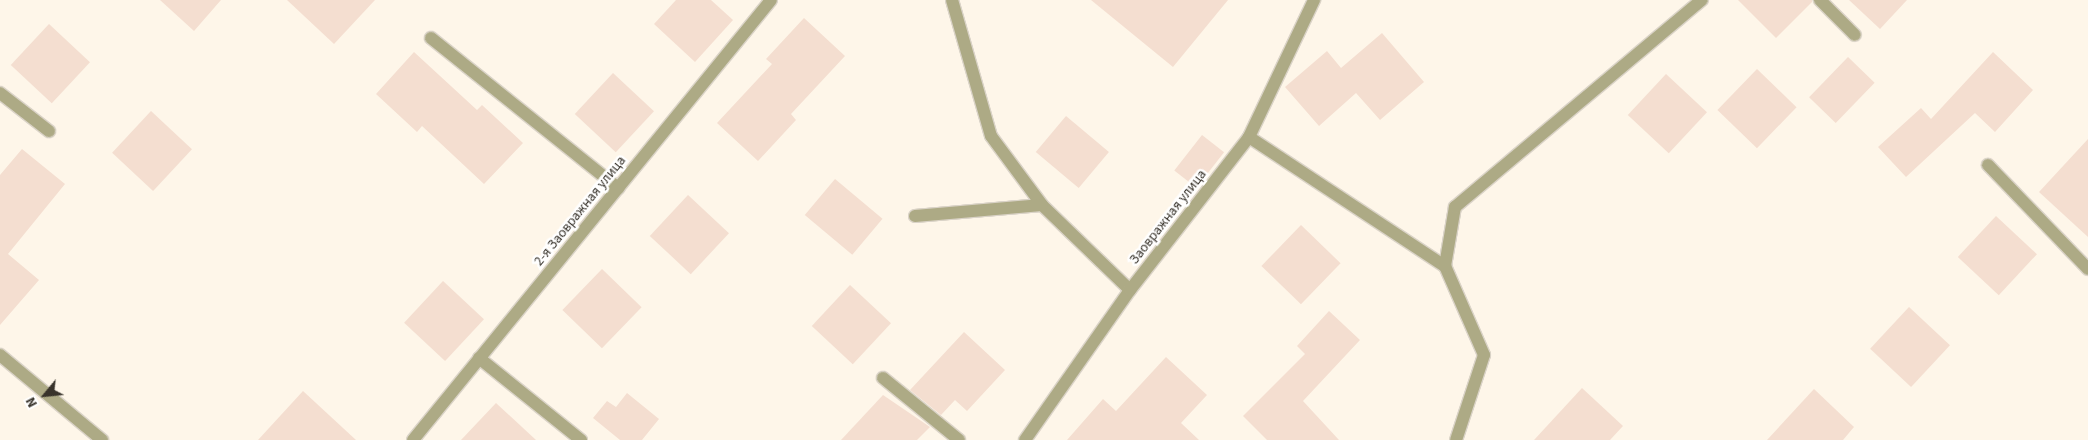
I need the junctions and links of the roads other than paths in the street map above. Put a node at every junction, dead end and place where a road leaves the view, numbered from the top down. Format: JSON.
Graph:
{"nodes":[{"id":1,"x":771,"y":0,"type":"edge"},
{"id":2,"x":952,"y":0,"type":"edge"},
{"id":3,"x":1314,"y":0,"type":"edge"},
{"id":4,"x":1702,"y":0,"type":"edge"},
{"id":5,"x":1820,"y":0,"type":"edge"},
{"id":6,"x":1855,"y":35,"type":"dead end"},
{"id":7,"x":432,"y":38,"type":"dead end"},
{"id":8,"x":0,"y":93,"type":"edge"},
{"id":9,"x":49,"y":131,"type":"dead end"},
{"id":10,"x":1249,"y":137,"type":"junction"},
{"id":11,"x":1988,"y":165,"type":"dead end"},
{"id":12,"x":618,"y":188,"type":"junction"},
{"id":13,"x":1042,"y":205,"type":"junction"},
{"id":14,"x":915,"y":216,"type":"dead end"},
{"id":15,"x":1445,"y":266,"type":"junction"},
{"id":16,"x":2088,"y":269,"type":"edge"},
{"id":17,"x":1130,"y":290,"type":"junction"},
{"id":18,"x":0,"y":355,"type":"edge"},
{"id":19,"x":479,"y":358,"type":"junction"},
{"id":20,"x":882,"y":378,"type":"dead end"},
{"id":21,"x":102,"y":440,"type":"edge"},
{"id":22,"x":413,"y":440,"type":"edge"},
{"id":23,"x":581,"y":440,"type":"edge"},
{"id":24,"x":959,"y":440,"type":"edge"},
{"id":25,"x":1025,"y":440,"type":"edge"},
{"id":26,"x":1456,"y":440,"type":"edge"}],
"edges":[{"from":1,"to":12,"type":"street","name":"2-я Заовражная улица"},
{"from":2,"to":13,"type":"street"},
{"from":3,"to":10,"type":"street","name":"Заовражная улица"},
{"from":4,"to":15,"type":"street"},
{"from":5,"to":6,"type":"street"},
{"from":7,"to":12,"type":"street"},
{"from":8,"to":9,"type":"street"},
{"from":10,"to":15,"type":"street"},
{"from":10,"to":17,"type":"street","name":"Заовражная улица"},
{"from":11,"to":16,"type":"street"},
{"from":12,"to":19,"type":"street","name":"2-я Заовражная улица"},
{"from":13,"to":14,"type":"street"},
{"from":13,"to":17,"type":"street"},
{"from":15,"to":26,"type":"street"},
{"from":17,"to":25,"type":"street","name":"Заовражная улица"},
{"from":18,"to":21,"type":"street"},
{"from":19,"to":22,"type":"street","name":"2-я Заовражная улица"},
{"from":19,"to":23,"type":"street"},
{"from":20,"to":24,"type":"street"}]}
